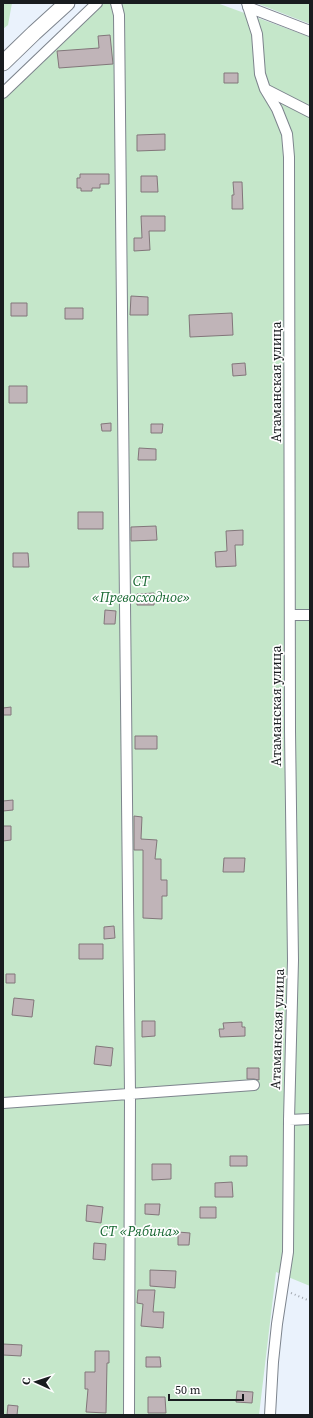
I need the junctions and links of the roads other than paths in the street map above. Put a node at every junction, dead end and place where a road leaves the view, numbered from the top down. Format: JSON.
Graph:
{"nodes":[{"id":1,"x":67,"y":3,"type":"edge"},
{"id":2,"x":97,"y":3,"type":"edge"},
{"id":3,"x":116,"y":3,"type":"edge"},
{"id":4,"x":248,"y":5,"type":"edge"},
{"id":5,"x":310,"y":31,"type":"edge"},
{"id":6,"x":3,"y":63,"type":"edge"},
{"id":7,"x":265,"y":89,"type":"junction"},
{"id":8,"x":3,"y":93,"type":"edge"},
{"id":9,"x":310,"y":112,"type":"edge"},
{"id":10,"x":290,"y":615,"type":"junction"},
{"id":11,"x":310,"y":615,"type":"edge"},
{"id":12,"x":254,"y":1085,"type":"dead end"},
{"id":13,"x":130,"y":1094,"type":"junction"},
{"id":14,"x":3,"y":1103,"type":"edge"},
{"id":15,"x":310,"y":1119,"type":"edge"},
{"id":16,"x":289,"y":1120,"type":"junction"},
{"id":17,"x":129,"y":1415,"type":"edge"},
{"id":18,"x":270,"y":1415,"type":"edge"}],
"edges":[{"from":1,"to":6,"type":"highway"},
{"from":2,"to":8,"type":"street"},
{"from":3,"to":13,"type":"street"},
{"from":4,"to":5,"type":"street"},
{"from":4,"to":7,"type":"street","name":"Атаманская улица"},
{"from":7,"to":9,"type":"street"},
{"from":7,"to":10,"type":"street","name":"Атаманская улица"},
{"from":10,"to":11,"type":"street"},
{"from":10,"to":16,"type":"street","name":"Атаманская улица"},
{"from":12,"to":13,"type":"street"},
{"from":13,"to":14,"type":"street"},
{"from":13,"to":17,"type":"street"},
{"from":15,"to":16,"type":"street"},
{"from":16,"to":18,"type":"street","name":"Атаманская улица"}]}
